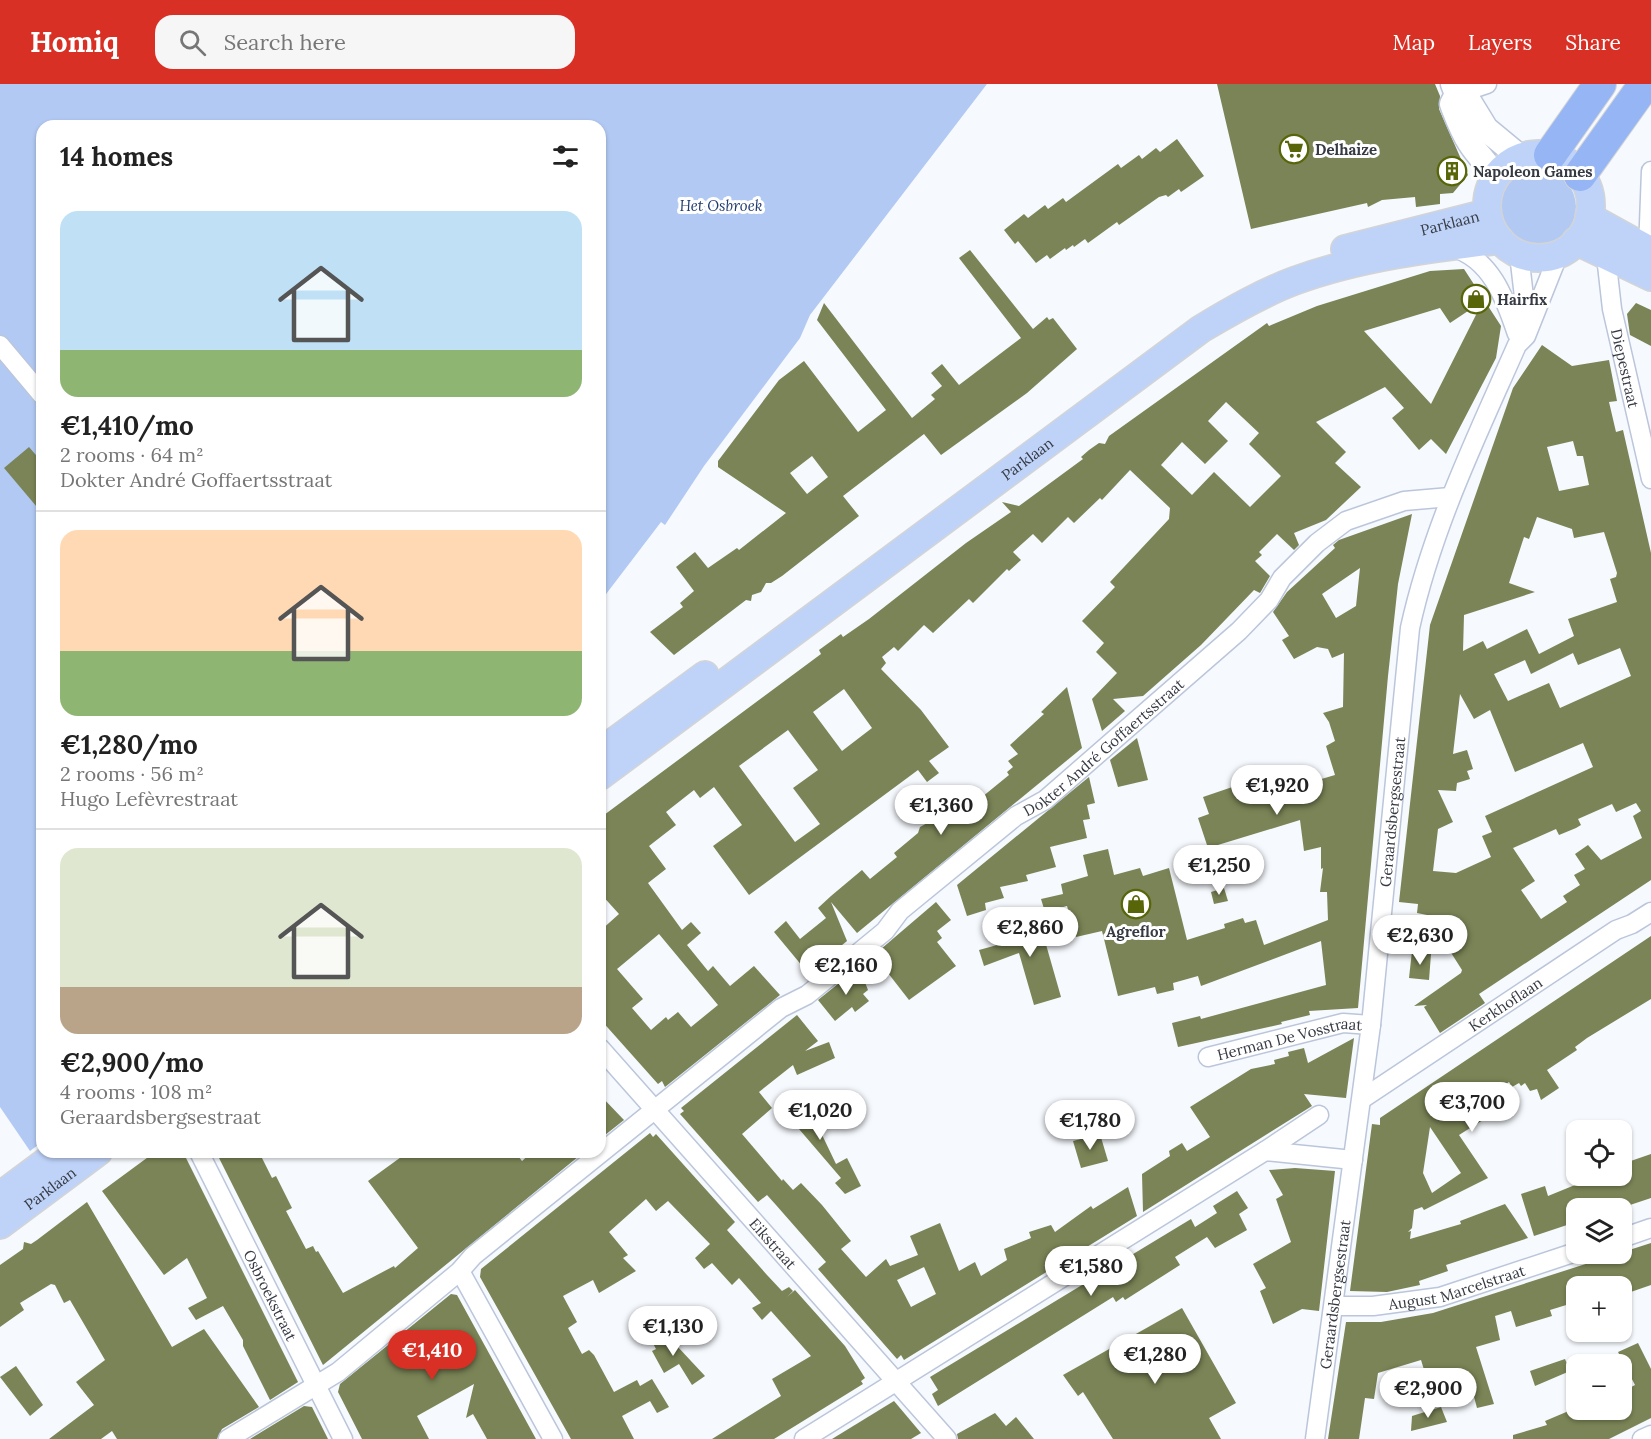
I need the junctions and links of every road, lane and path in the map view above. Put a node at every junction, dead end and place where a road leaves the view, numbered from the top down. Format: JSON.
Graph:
{"nodes":[{"id":1,"x":1488,"y":84,"type":"edge"},
{"id":2,"x":1600,"y":84,"type":"edge"},
{"id":3,"x":1645,"y":84,"type":"edge"},
{"id":4,"x":1455,"y":89,"type":"edge"},
{"id":5,"x":1535,"y":156,"type":"junction"},
{"id":6,"x":1651,"y":171,"type":"edge"},
{"id":7,"x":1580,"y":175,"type":"junction"},
{"id":8,"x":1494,"y":178,"type":"junction"},
{"id":9,"x":1487,"y":213,"type":"junction"},
{"id":10,"x":1589,"y":217,"type":"junction"},
{"id":11,"x":1445,"y":246,"type":"junction"},
{"id":12,"x":1509,"y":247,"type":"junction"},
{"id":13,"x":1568,"y":247,"type":"junction"},
{"id":14,"x":1650,"y":250,"type":"edge"},
{"id":15,"x":1606,"y":256,"type":"junction"},
{"id":16,"x":1651,"y":277,"type":"edge"},
{"id":17,"x":1517,"y":340,"type":"junction"},
{"id":18,"x":0,"y":345,"type":"edge"},
{"id":19,"x":36,"y":388,"type":"edge"},
{"id":20,"x":1651,"y":479,"type":"edge"},
{"id":21,"x":1450,"y":497,"type":"junction"},
{"id":22,"x":606,"y":748,"type":"edge"},
{"id":23,"x":606,"y":772,"type":"edge"},
{"id":24,"x":1651,"y":912,"type":"edge"},
{"id":25,"x":1371,"y":1025,"type":"junction"},
{"id":26,"x":606,"y":1055,"type":"edge"},
{"id":27,"x":1208,"y":1057,"type":"dead end"},
{"id":28,"x":1362,"y":1099,"type":"junction"},
{"id":29,"x":654,"y":1110,"type":"junction"},
{"id":30,"x":1319,"y":1115,"type":"dead end"},
{"id":31,"x":606,"y":1149,"type":"edge"},
{"id":32,"x":1264,"y":1152,"type":"junction"},
{"id":33,"x":51,"y":1158,"type":"edge"},
{"id":34,"x":90,"y":1158,"type":"edge"},
{"id":35,"x":202,"y":1158,"type":"edge"},
{"id":36,"x":594,"y":1158,"type":"edge"},
{"id":37,"x":1353,"y":1160,"type":"junction"},
{"id":38,"x":0,"y":1196,"type":"edge"},
{"id":39,"x":0,"y":1225,"type":"edge"},
{"id":40,"x":1651,"y":1228,"type":"edge"},
{"id":41,"x":1632,"y":1235,"type":"edge"},
{"id":42,"x":1566,"y":1255,"type":"edge"},
{"id":43,"x":460,"y":1271,"type":"junction"},
{"id":44,"x":1335,"y":1306,"type":"junction"},
{"id":45,"x":897,"y":1382,"type":"junction"},
{"id":46,"x":315,"y":1385,"type":"junction"},
{"id":47,"x":1651,"y":1435,"type":"edge"},
{"id":48,"x":228,"y":1439,"type":"edge"},
{"id":49,"x":343,"y":1439,"type":"edge"},
{"id":50,"x":553,"y":1439,"type":"edge"},
{"id":51,"x":804,"y":1439,"type":"edge"},
{"id":52,"x":947,"y":1439,"type":"edge"},
{"id":53,"x":1315,"y":1439,"type":"edge"},
{"id":54,"x":1642,"y":1439,"type":"edge"}],
"edges":[{"from":1,"to":4,"type":"street"},
{"from":2,"to":5,"type":"highway"},
{"from":3,"to":7,"type":"highway"},
{"from":4,"to":5,"type":"main road"},
{"from":4,"to":8,"type":"main road"},
{"from":5,"to":7,"type":"main road"},
{"from":5,"to":8,"type":"main road"},
{"from":6,"to":14,"type":"street"},
{"from":7,"to":10,"type":"main road"},
{"from":8,"to":9,"type":"main road"},
{"from":9,"to":12,"type":"main road"},
{"from":9,"to":22,"type":"main road","name":"Parklaan"},
{"from":10,"to":13,"type":"main road"},
{"from":10,"to":14,"type":"main road"},
{"from":11,"to":12,"type":"main road","name":"Parklaan"},
{"from":11,"to":17,"type":"street"},
{"from":11,"to":23,"type":"main road","name":"Parklaan"},
{"from":12,"to":13,"type":"main road"},
{"from":12,"to":17,"type":"street","name":"Geraardsbergsestraat"},
{"from":13,"to":15,"type":"main road"},
{"from":13,"to":17,"type":"street","name":"Geraardsbergsestraat"},
{"from":15,"to":16,"type":"main road"},
{"from":15,"to":20,"type":"street","name":"Diepestraat"},
{"from":17,"to":21,"type":"street","name":"Geraardsbergsestraat"},
{"from":18,"to":19,"type":"street"},
{"from":21,"to":25,"type":"street","name":"Geraardsbergsestraat"},
{"from":21,"to":29,"type":"street","name":"Dokter André Goffaertsstraat"},
{"from":24,"to":28,"type":"street","name":"Kerkhoflaan"},
{"from":25,"to":27,"type":"street","name":"Herman De Vosstraat"},
{"from":25,"to":28,"type":"street","name":"Geraardsbergsestraat"},
{"from":26,"to":29,"type":"street","name":"Eikstraat"},
{"from":28,"to":37,"type":"street","name":"Geraardsbergsestraat"},
{"from":29,"to":31,"type":"street","name":"Dokter André Goffaertsstraat"},
{"from":29,"to":45,"type":"street","name":"Eikstraat"},
{"from":30,"to":32,"type":"street"},
{"from":32,"to":37,"type":"street"},
{"from":32,"to":45,"type":"street"},
{"from":33,"to":38,"type":"main road","name":"Parklaan"},
{"from":34,"to":39,"type":"main road","name":"Parklaan"},
{"from":35,"to":46,"type":"street","name":"Osbroekstraat"},
{"from":36,"to":43,"type":"street","name":"Dokter André Goffaertsstraat"},
{"from":37,"to":44,"type":"street","name":"Geraardsbergsestraat"},
{"from":40,"to":41,"type":"street"},
{"from":42,"to":44,"type":"street","name":"August Marcelstraat"},
{"from":43,"to":46,"type":"street","name":"Dokter André Goffaertsstraat"},
{"from":43,"to":50,"type":"street"},
{"from":44,"to":53,"type":"street","name":"Geraardsbergsestraat"},
{"from":45,"to":51,"type":"street"},
{"from":45,"to":52,"type":"street","name":"Eikstraat"},
{"from":46,"to":48,"type":"street","name":"Dokter André Goffaertsstraat"},
{"from":46,"to":49,"type":"street","name":"Osbroekstraat"},
{"from":47,"to":54,"type":"street"}]}
